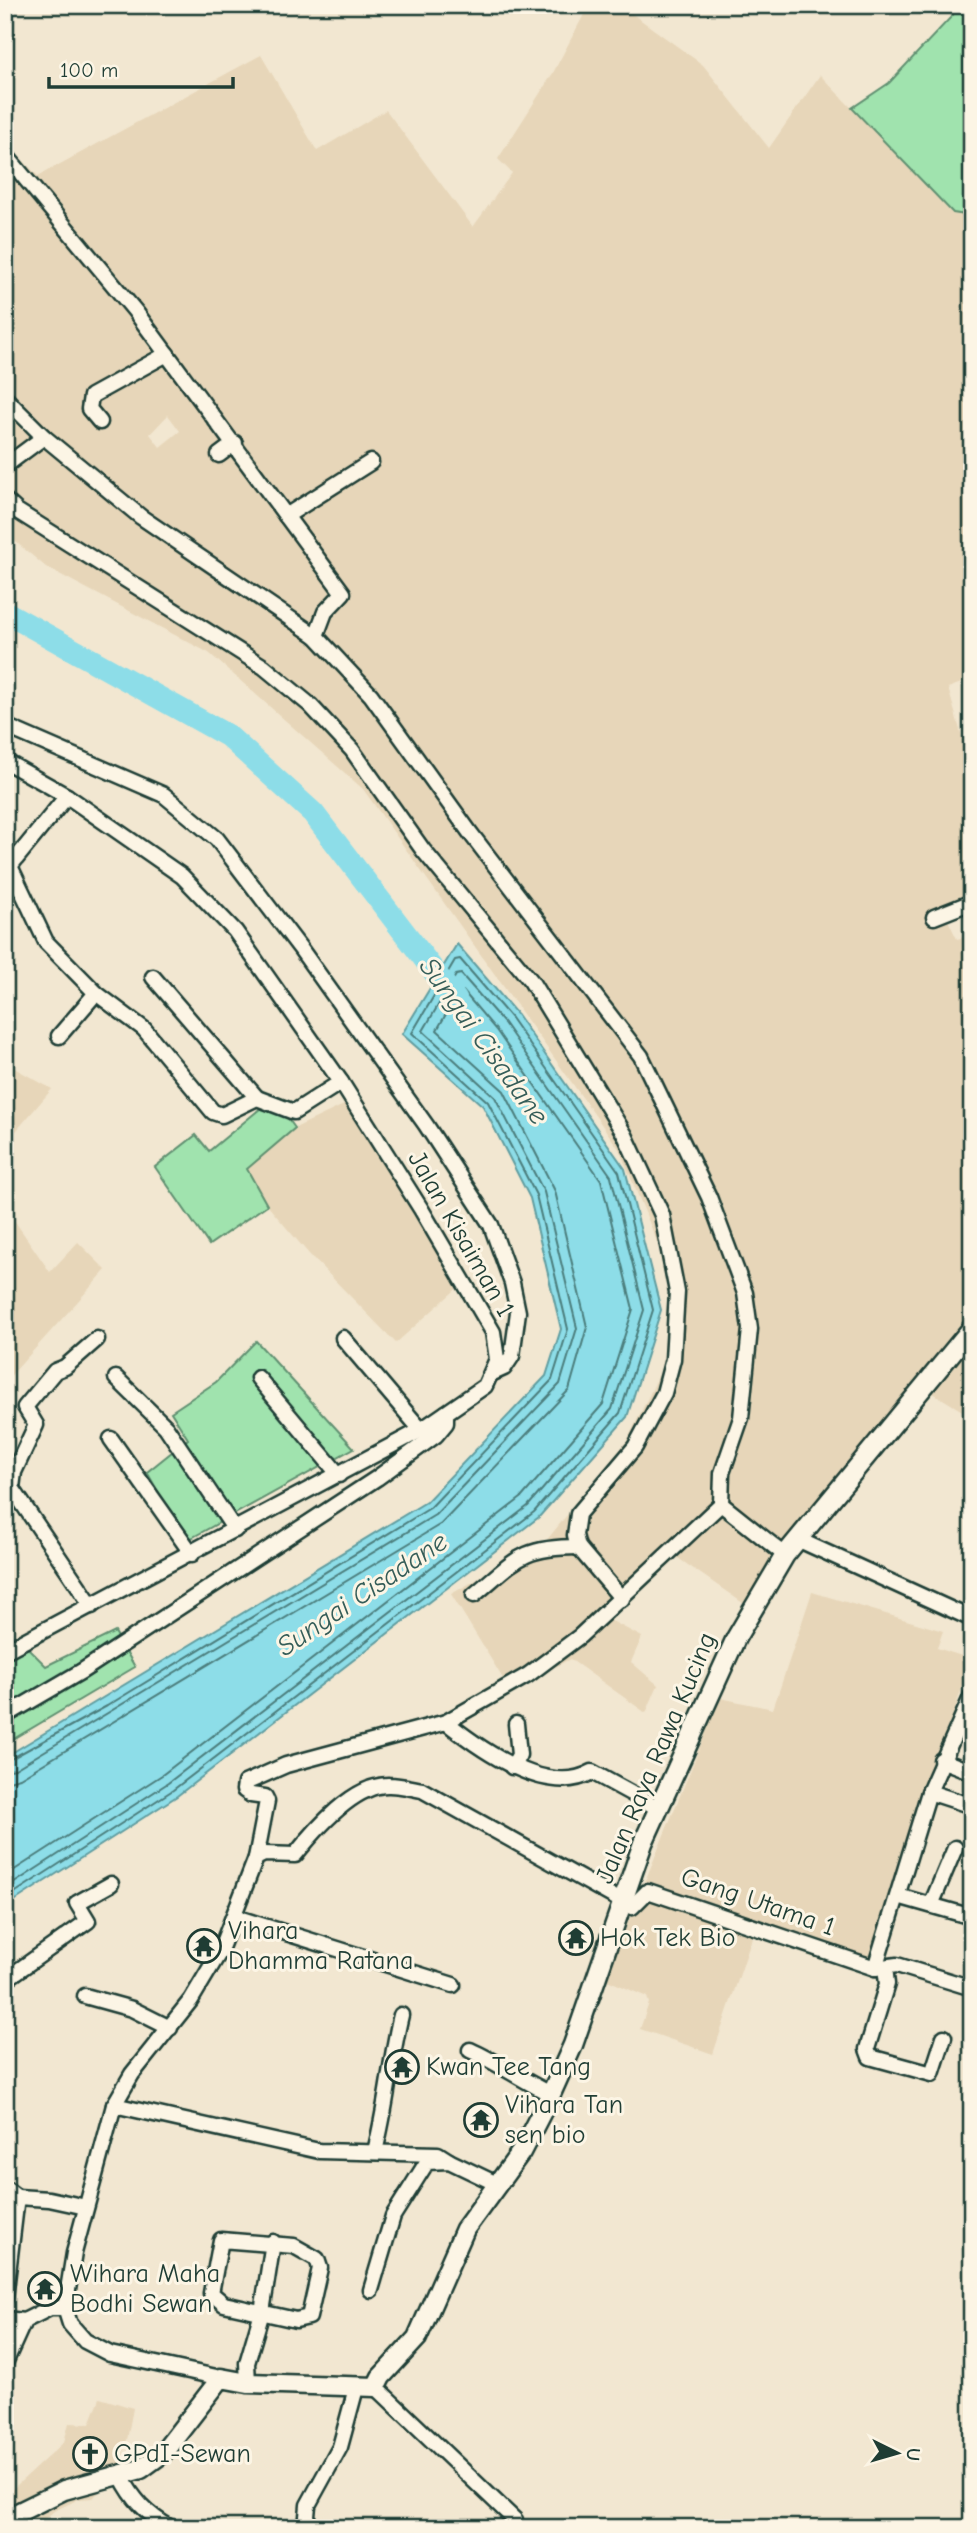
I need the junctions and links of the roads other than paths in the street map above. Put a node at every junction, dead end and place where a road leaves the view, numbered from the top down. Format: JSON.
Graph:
{"nodes":[{"id":1,"x":5,"y":154,"type":"edge"},
{"id":2,"x":167,"y":354,"type":"junction"},
{"id":3,"x":5,"y":398,"type":"edge"},
{"id":4,"x":100,"y":422,"type":"dead end"},
{"id":5,"x":44,"y":437,"type":"junction"},
{"id":6,"x":235,"y":443,"type":"junction"},
{"id":7,"x":219,"y":455,"type":"dead end"},
{"id":8,"x":370,"y":461,"type":"dead end"},
{"id":9,"x":5,"y":466,"type":"edge"},
{"id":10,"x":5,"y":500,"type":"edge"},
{"id":11,"x":286,"y":516,"type":"junction"},
{"id":12,"x":316,"y":636,"type":"junction"},
{"id":13,"x":5,"y":726,"type":"edge"},
{"id":14,"x":5,"y":761,"type":"edge"},
{"id":15,"x":67,"y":796,"type":"junction"},
{"id":16,"x":7,"y":866,"type":"edge"},
{"id":17,"x":972,"y":902,"type":"edge"},
{"id":18,"x":934,"y":917,"type":"dead end"},
{"id":19,"x":153,"y":977,"type":"dead end"},
{"id":20,"x":96,"y":993,"type":"junction"},
{"id":21,"x":59,"y":1036,"type":"dead end"},
{"id":22,"x":341,"y":1082,"type":"junction"},
{"id":23,"x":257,"y":1098,"type":"junction"},
{"id":24,"x":972,"y":1328,"type":"edge"},
{"id":25,"x":343,"y":1338,"type":"dead end"},
{"id":26,"x":97,"y":1339,"type":"dead end"},
{"id":27,"x":493,"y":1373,"type":"junction"},
{"id":28,"x":116,"y":1378,"type":"dead end"},
{"id":29,"x":258,"y":1378,"type":"dead end"},
{"id":30,"x":446,"y":1413,"type":"junction"},
{"id":31,"x":421,"y":1430,"type":"junction"},
{"id":32,"x":111,"y":1439,"type":"dead end"},
{"id":33,"x":339,"y":1475,"type":"junction"},
{"id":34,"x":721,"y":1504,"type":"junction"},
{"id":35,"x":235,"y":1530,"type":"junction"},
{"id":36,"x":797,"y":1539,"type":"junction"},
{"id":37,"x":578,"y":1547,"type":"junction"},
{"id":38,"x":192,"y":1554,"type":"junction"},
{"id":39,"x":785,"y":1555,"type":"junction"},
{"id":40,"x":474,"y":1595,"type":"dead end"},
{"id":41,"x":622,"y":1599,"type":"junction"},
{"id":42,"x":92,"y":1606,"type":"junction"},
{"id":43,"x":972,"y":1619,"type":"edge"},
{"id":44,"x":5,"y":1651,"type":"edge"},
{"id":45,"x":972,"y":1695,"type":"edge"},
{"id":46,"x":5,"y":1716,"type":"edge"},
{"id":47,"x":446,"y":1722,"type":"junction"},
{"id":48,"x":516,"y":1724,"type":"dead end"},
{"id":49,"x":941,"y":1760,"type":"junction"},
{"id":50,"x":512,"y":1767,"type":"junction"},
{"id":51,"x":972,"y":1772,"type":"edge"},
{"id":52,"x":929,"y":1792,"type":"junction"},
{"id":53,"x":972,"y":1806,"type":"edge"},
{"id":54,"x":658,"y":1808,"type":"junction"},
{"id":55,"x":955,"y":1849,"type":"dead end"},
{"id":56,"x":256,"y":1858,"type":"junction"},
{"id":57,"x":111,"y":1884,"type":"dead end"},
{"id":58,"x":898,"y":1896,"type":"junction"},
{"id":59,"x":622,"y":1900,"type":"junction"},
{"id":60,"x":931,"y":1905,"type":"junction"},
{"id":61,"x":235,"y":1917,"type":"junction"},
{"id":62,"x":972,"y":1917,"type":"edge"},
{"id":63,"x":880,"y":1967,"type":"junction"},
{"id":64,"x":5,"y":1980,"type":"edge"},
{"id":65,"x":453,"y":1985,"type":"dead end"},
{"id":66,"x":972,"y":1989,"type":"edge"},
{"id":67,"x":85,"y":1996,"type":"dead end"},
{"id":68,"x":401,"y":2015,"type":"dead end"},
{"id":69,"x":170,"y":2028,"type":"junction"},
{"id":70,"x":944,"y":2037,"type":"dead end"},
{"id":71,"x":470,"y":2050,"type":"dead end"},
{"id":72,"x":551,"y":2094,"type":"junction"},
{"id":73,"x":114,"y":2105,"type":"junction"},
{"id":74,"x":374,"y":2151,"type":"junction"},
{"id":75,"x":449,"y":2161,"type":"junction"},
{"id":76,"x":497,"y":2184,"type":"junction"},
{"id":77,"x":5,"y":2188,"type":"edge"},
{"id":78,"x":18,"y":2197,"type":"junction"},
{"id":79,"x":86,"y":2207,"type":"junction"},
{"id":80,"x":272,"y":2242,"type":"junction"},
{"id":81,"x":371,"y":2290,"type":"dead end"},
{"id":82,"x":5,"y":2298,"type":"edge"},
{"id":83,"x":65,"y":2308,"type":"junction"},
{"id":84,"x":262,"y":2312,"type":"junction"},
{"id":85,"x":5,"y":2319,"type":"edge"},
{"id":86,"x":24,"y":2321,"type":"junction"},
{"id":87,"x":5,"y":2363,"type":"edge"},
{"id":88,"x":221,"y":2378,"type":"junction"},
{"id":89,"x":248,"y":2382,"type":"junction"},
{"id":90,"x":376,"y":2387,"type":"junction"},
{"id":91,"x":356,"y":2388,"type":"junction"},
{"id":92,"x":121,"y":2476,"type":"junction"},
{"id":93,"x":5,"y":2519,"type":"edge"},
{"id":94,"x":516,"y":2525,"type":"edge"},
{"id":95,"x":171,"y":2528,"type":"edge"},
{"id":96,"x":306,"y":2528,"type":"edge"}],
"edges":[{"from":1,"to":2,"type":"street"},
{"from":2,"to":4,"type":"street"},
{"from":2,"to":6,"type":"street"},
{"from":3,"to":5,"type":"street"},
{"from":5,"to":9,"type":"street"},
{"from":5,"to":12,"type":"street"},
{"from":6,"to":7,"type":"street"},
{"from":6,"to":11,"type":"street"},
{"from":8,"to":11,"type":"street"},
{"from":10,"to":37,"type":"street"},
{"from":11,"to":12,"type":"street"},
{"from":12,"to":34,"type":"street"},
{"from":13,"to":27,"type":"street"},
{"from":14,"to":15,"type":"street","name":"Jalan Kisaiman 1"},
{"from":15,"to":16,"type":"street"},
{"from":15,"to":22,"type":"street","name":"Jalan Kisaiman 1"},
{"from":16,"to":20,"type":"street"},
{"from":17,"to":18,"type":"street"},
{"from":19,"to":23,"type":"street"},
{"from":20,"to":21,"type":"street"},
{"from":20,"to":23,"type":"street"},
{"from":22,"to":23,"type":"street"},
{"from":22,"to":27,"type":"street","name":"Jalan Kisaiman 1"},
{"from":24,"to":36,"type":"street","name":"Jalan Raya Rawa Kucing"},
{"from":25,"to":31,"type":"street"},
{"from":26,"to":42,"type":"street"},
{"from":27,"to":30,"type":"street"},
{"from":28,"to":35,"type":"street"},
{"from":29,"to":33,"type":"street"},
{"from":30,"to":31,"type":"street"},
{"from":30,"to":46,"type":"street"},
{"from":31,"to":33,"type":"street"},
{"from":32,"to":38,"type":"street"},
{"from":33,"to":35,"type":"street"},
{"from":34,"to":39,"type":"street"},
{"from":34,"to":41,"type":"street"},
{"from":35,"to":38,"type":"street"},
{"from":36,"to":39,"type":"street","name":"Jalan Raya Rawa Kucing"},
{"from":36,"to":43,"type":"street"},
{"from":37,"to":40,"type":"street"},
{"from":37,"to":41,"type":"street"},
{"from":38,"to":42,"type":"street"},
{"from":39,"to":54,"type":"street","name":"Jalan Raya Rawa Kucing"},
{"from":41,"to":47,"type":"street"},
{"from":42,"to":44,"type":"street"},
{"from":45,"to":49,"type":"street"},
{"from":47,"to":50,"type":"street"},
{"from":47,"to":56,"type":"street"},
{"from":48,"to":50,"type":"street"},
{"from":49,"to":51,"type":"street"},
{"from":49,"to":52,"type":"street"},
{"from":50,"to":54,"type":"street"},
{"from":52,"to":53,"type":"street"},
{"from":52,"to":58,"type":"street"},
{"from":54,"to":59,"type":"street","name":"Jalan Raya Rawa Kucing"},
{"from":55,"to":60,"type":"street"},
{"from":56,"to":59,"type":"street"},
{"from":56,"to":61,"type":"street"},
{"from":57,"to":64,"type":"street"},
{"from":58,"to":60,"type":"street"},
{"from":58,"to":63,"type":"street"},
{"from":59,"to":63,"type":"street","name":"Gang Utama 1"},
{"from":59,"to":72,"type":"street","name":"Jalan Raya Rawa Kucing"},
{"from":60,"to":62,"type":"street"},
{"from":61,"to":65,"type":"street"},
{"from":61,"to":69,"type":"street"},
{"from":63,"to":66,"type":"street"},
{"from":63,"to":70,"type":"street"},
{"from":67,"to":69,"type":"street"},
{"from":68,"to":74,"type":"street"},
{"from":69,"to":73,"type":"street"},
{"from":71,"to":72,"type":"street"},
{"from":72,"to":76,"type":"street","name":"Jalan Raya Rawa Kucing"},
{"from":73,"to":74,"type":"street"},
{"from":73,"to":79,"type":"street"},
{"from":74,"to":75,"type":"street"},
{"from":75,"to":76,"type":"street"},
{"from":75,"to":81,"type":"street"},
{"from":76,"to":90,"type":"street","name":"Jalan Raya Rawa Kucing"},
{"from":77,"to":78,"type":"street"},
{"from":78,"to":79,"type":"street"},
{"from":78,"to":82,"type":"street"},
{"from":79,"to":83,"type":"street"},
{"from":80,"to":84,"type":"street"},
{"from":80,"to":84,"type":"street"},
{"from":80,"to":84,"type":"street"},
{"from":83,"to":86,"type":"street"},
{"from":83,"to":88,"type":"street"},
{"from":84,"to":89,"type":"street"},
{"from":85,"to":86,"type":"street"},
{"from":86,"to":87,"type":"street"},
{"from":88,"to":89,"type":"street"},
{"from":88,"to":92,"type":"street"},
{"from":89,"to":91,"type":"street"},
{"from":90,"to":91,"type":"street"},
{"from":90,"to":94,"type":"street"},
{"from":91,"to":96,"type":"street"},
{"from":92,"to":93,"type":"street"},
{"from":92,"to":95,"type":"street"}]}
